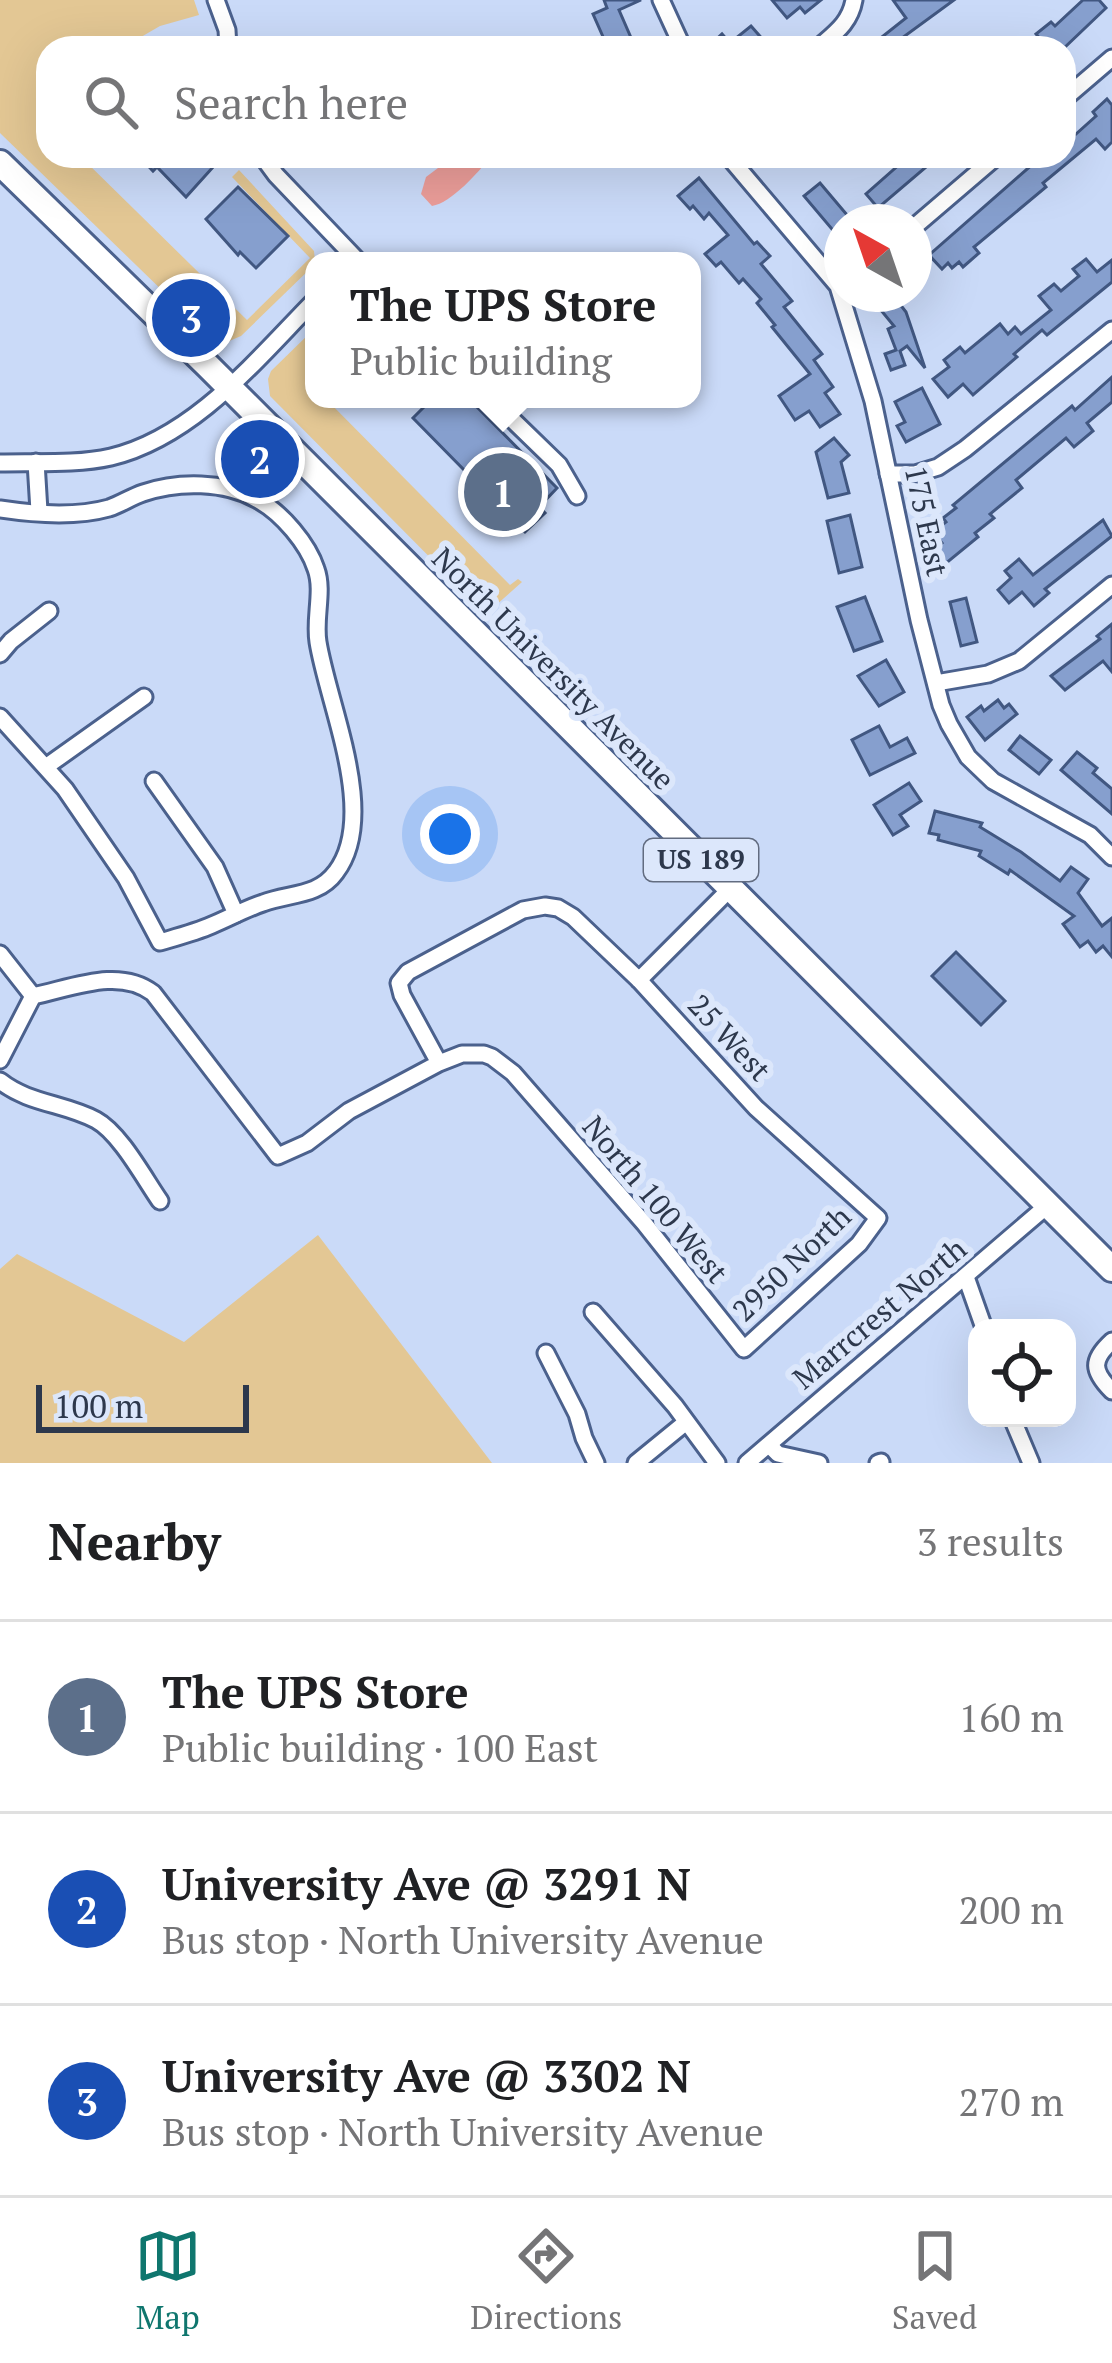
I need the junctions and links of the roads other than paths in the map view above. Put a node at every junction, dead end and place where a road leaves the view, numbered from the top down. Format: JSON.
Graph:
{"nodes":[{"id":1,"x":216,"y":0,"type":"edge"},
{"id":2,"x":661,"y":0,"type":"edge"},
{"id":3,"x":854,"y":0,"type":"edge"},
{"id":4,"x":227,"y":36,"type":"edge"},
{"id":5,"x":678,"y":36,"type":"edge"},
{"id":6,"x":832,"y":36,"type":"edge"},
{"id":7,"x":1112,"y":58,"type":"edge"},
{"id":8,"x":1076,"y":89,"type":"edge"},
{"id":9,"x":0,"y":163,"type":"edge"},
{"id":10,"x":270,"y":168,"type":"edge"},
{"id":11,"x":738,"y":168,"type":"edge"},
{"id":12,"x":983,"y":168,"type":"edge"},
{"id":13,"x":932,"y":212,"type":"edge"},
{"id":14,"x":348,"y":252,"type":"edge"},
{"id":15,"x":824,"y":266,"type":"edge"},
{"id":16,"x":305,"y":311,"type":"edge"},
{"id":17,"x":848,"y":312,"type":"edge"},
{"id":18,"x":1112,"y":330,"type":"edge"},
{"id":19,"x":228,"y":386,"type":"junction"},
{"id":20,"x":500,"y":408,"type":"edge"},
{"id":21,"x":36,"y":462,"type":"junction"},
{"id":22,"x":0,"y":463,"type":"edge"},
{"id":23,"x":888,"y":474,"type":"junction"},
{"id":24,"x":577,"y":496,"type":"dead end"},
{"id":25,"x":0,"y":509,"type":"edge"},
{"id":26,"x":39,"y":511,"type":"junction"},
{"id":27,"x":1112,"y":585,"type":"edge"},
{"id":28,"x":50,"y":611,"type":"dead end"},
{"id":29,"x":0,"y":654,"type":"edge"},
{"id":30,"x":936,"y":683,"type":"junction"},
{"id":31,"x":144,"y":697,"type":"dead end"},
{"id":32,"x":0,"y":717,"type":"edge"},
{"id":33,"x":47,"y":766,"type":"junction"},
{"id":34,"x":154,"y":781,"type":"dead end"},
{"id":35,"x":1112,"y":857,"type":"edge"},
{"id":36,"x":730,"y":889,"type":"junction"},
{"id":37,"x":236,"y":914,"type":"junction"},
{"id":38,"x":0,"y":954,"type":"edge"},
{"id":39,"x":639,"y":980,"type":"junction"},
{"id":40,"x":34,"y":995,"type":"junction"},
{"id":41,"x":0,"y":1060,"type":"edge"},
{"id":42,"x":439,"y":1063,"type":"junction"},
{"id":43,"x":0,"y":1081,"type":"edge"},
{"id":44,"x":160,"y":1201,"type":"dead end"},
{"id":45,"x":1048,"y":1205,"type":"junction"},
{"id":46,"x":878,"y":1218,"type":"joint"},
{"id":47,"x":1112,"y":1269,"type":"edge"},
{"id":48,"x":966,"y":1277,"type":"junction"},
{"id":49,"x":593,"y":1312,"type":"dead end"},
{"id":50,"x":980,"y":1319,"type":"edge"},
{"id":51,"x":1112,"y":1341,"type":"edge"},
{"id":52,"x":744,"y":1349,"type":"joint"},
{"id":53,"x":546,"y":1353,"type":"dead end"},
{"id":54,"x":1112,"y":1391,"type":"edge"},
{"id":55,"x":685,"y":1423,"type":"junction"},
{"id":56,"x":1016,"y":1427,"type":"edge"},
{"id":57,"x":769,"y":1445,"type":"junction"},
{"id":58,"x":596,"y":1463,"type":"edge"},
{"id":59,"x":636,"y":1463,"type":"edge"},
{"id":60,"x":717,"y":1463,"type":"edge"},
{"id":61,"x":748,"y":1463,"type":"edge"},
{"id":62,"x":819,"y":1463,"type":"edge"},
{"id":63,"x":1031,"y":1463,"type":"edge"}],
"edges":[{"from":1,"to":4,"type":"street"},
{"from":2,"to":5,"type":"street"},
{"from":3,"to":6,"type":"street"},
{"from":7,"to":8,"type":"street"},
{"from":9,"to":19,"type":"highway","name":"North University Avenue","number":"US 189"},
{"from":10,"to":14,"type":"street"},
{"from":11,"to":15,"type":"street","name":"175 East"},
{"from":12,"to":13,"type":"street"},
{"from":16,"to":19,"type":"street"},
{"from":17,"to":23,"type":"street","name":"175 East"},
{"from":18,"to":23,"type":"street"},
{"from":19,"to":21,"type":"street"},
{"from":19,"to":36,"type":"highway","name":"North University Avenue","number":"US 189"},
{"from":20,"to":24,"type":"street"},
{"from":21,"to":22,"type":"street"},
{"from":21,"to":26,"type":"street"},
{"from":23,"to":30,"type":"street","name":"175 East"},
{"from":25,"to":26,"type":"street"},
{"from":26,"to":37,"type":"street"},
{"from":27,"to":30,"type":"street"},
{"from":28,"to":29,"type":"street"},
{"from":30,"to":35,"type":"street","name":"175 East"},
{"from":31,"to":33,"type":"street"},
{"from":32,"to":33,"type":"street"},
{"from":33,"to":37,"type":"street"},
{"from":34,"to":37,"type":"street"},
{"from":36,"to":39,"type":"street"},
{"from":36,"to":45,"type":"highway","name":"North University Avenue","number":"US 189"},
{"from":38,"to":40,"type":"street"},
{"from":39,"to":42,"type":"street","name":"25 West"},
{"from":39,"to":46,"type":"street","name":"25 West"},
{"from":40,"to":41,"type":"street"},
{"from":40,"to":42,"type":"street"},
{"from":42,"to":52,"type":"street","name":"North 100 West"},
{"from":43,"to":44,"type":"street"},
{"from":45,"to":47,"type":"highway","name":"North University Avenue","number":"US 189"},
{"from":45,"to":48,"type":"street","name":"Marrcrest North"},
{"from":46,"to":52,"type":"street","name":"2950 North"},
{"from":48,"to":50,"type":"street"},
{"from":48,"to":57,"type":"street","name":"Marrcrest North"},
{"from":49,"to":55,"type":"street"},
{"from":51,"to":54,"type":"street"},
{"from":53,"to":58,"type":"street"},
{"from":55,"to":59,"type":"street"},
{"from":55,"to":60,"type":"street"},
{"from":56,"to":63,"type":"street"},
{"from":57,"to":61,"type":"street","name":"Marrcrest North"},
{"from":57,"to":62,"type":"street"}]}
